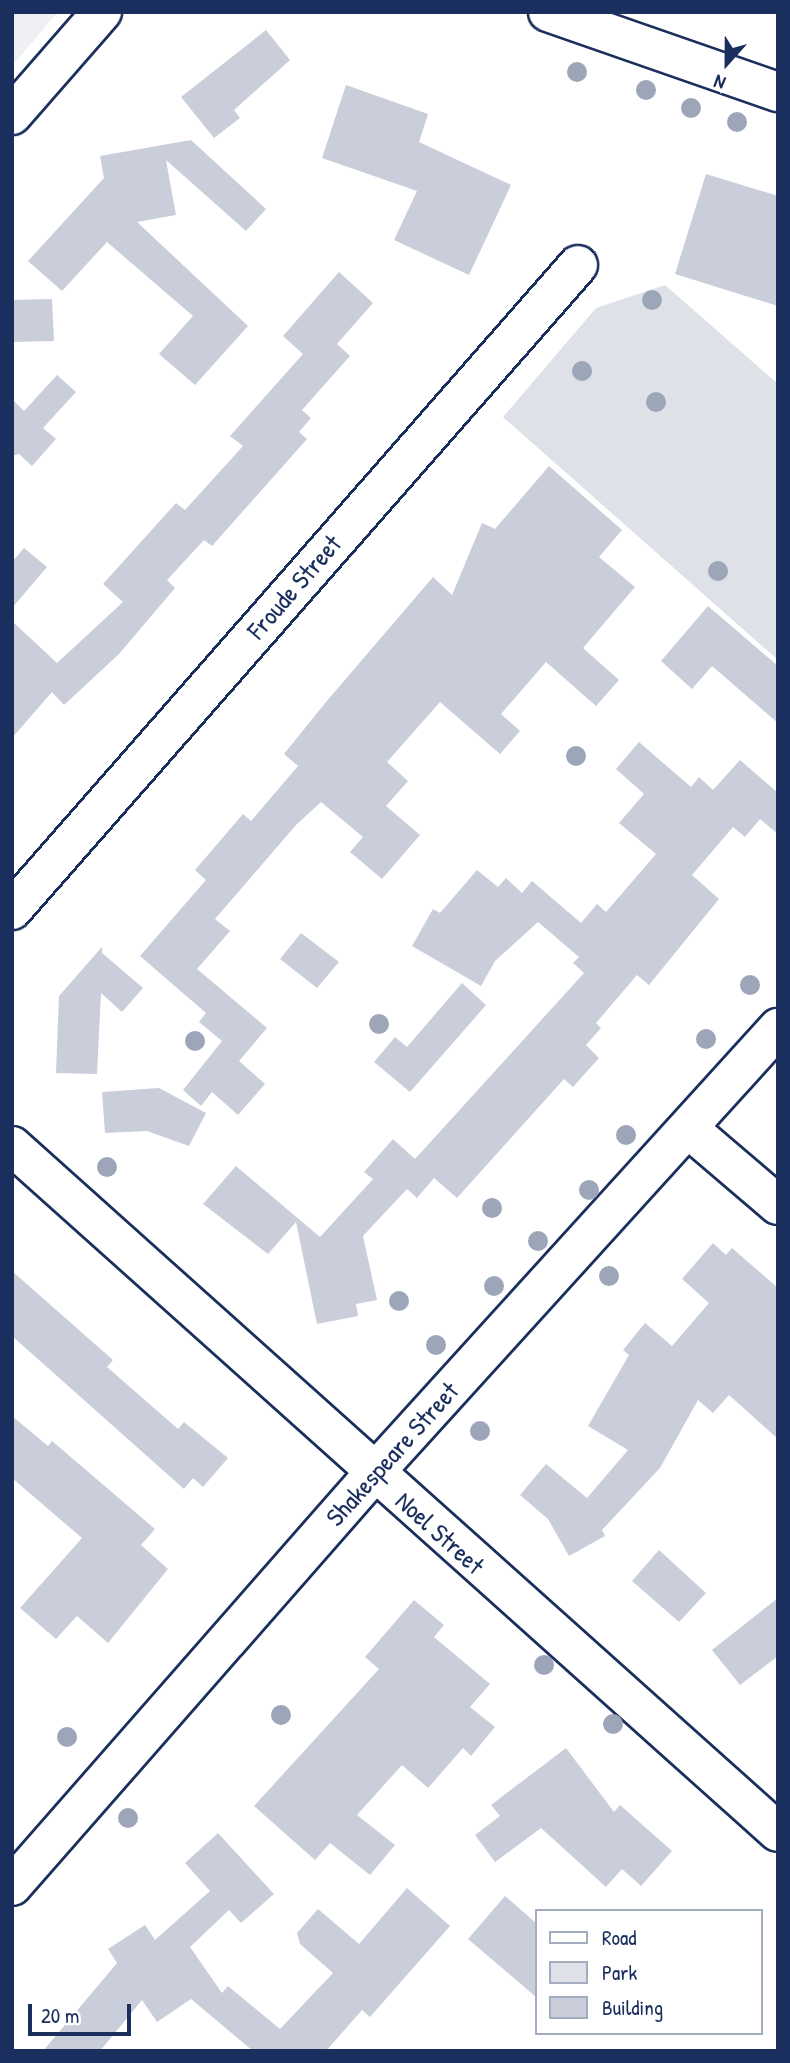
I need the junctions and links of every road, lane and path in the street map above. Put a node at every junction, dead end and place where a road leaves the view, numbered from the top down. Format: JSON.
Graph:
{"nodes":[{"id":1,"x":102,"y":12,"type":"edge"},
{"id":2,"x":548,"y":12,"type":"edge"},
{"id":3,"x":778,"y":92,"type":"edge"},
{"id":4,"x":12,"y":115,"type":"edge"},
{"id":5,"x":578,"y":265,"type":"dead end"},
{"id":6,"x":12,"y":910,"type":"edge"},
{"id":7,"x":778,"y":1028,"type":"edge"},
{"id":8,"x":689,"y":1129,"type":"junction"},
{"id":9,"x":12,"y":1146,"type":"edge"},
{"id":10,"x":778,"y":1205,"type":"edge"},
{"id":11,"x":375,"y":1472,"type":"junction"},
{"id":12,"x":778,"y":1832,"type":"edge"},
{"id":13,"x":12,"y":1886,"type":"edge"}],
"edges":[{"from":1,"to":4,"type":"street"},
{"from":2,"to":3,"type":"street"},
{"from":5,"to":6,"type":"street","name":"Froude Street"},
{"from":7,"to":8,"type":"street","name":"Shakespeare Street"},
{"from":8,"to":10,"type":"street"},
{"from":8,"to":11,"type":"street","name":"Shakespeare Street"},
{"from":9,"to":11,"type":"street","name":"Noel Street"},
{"from":11,"to":12,"type":"street","name":"Noel Street"},
{"from":11,"to":13,"type":"street","name":"Shakespeare Street"}]}
